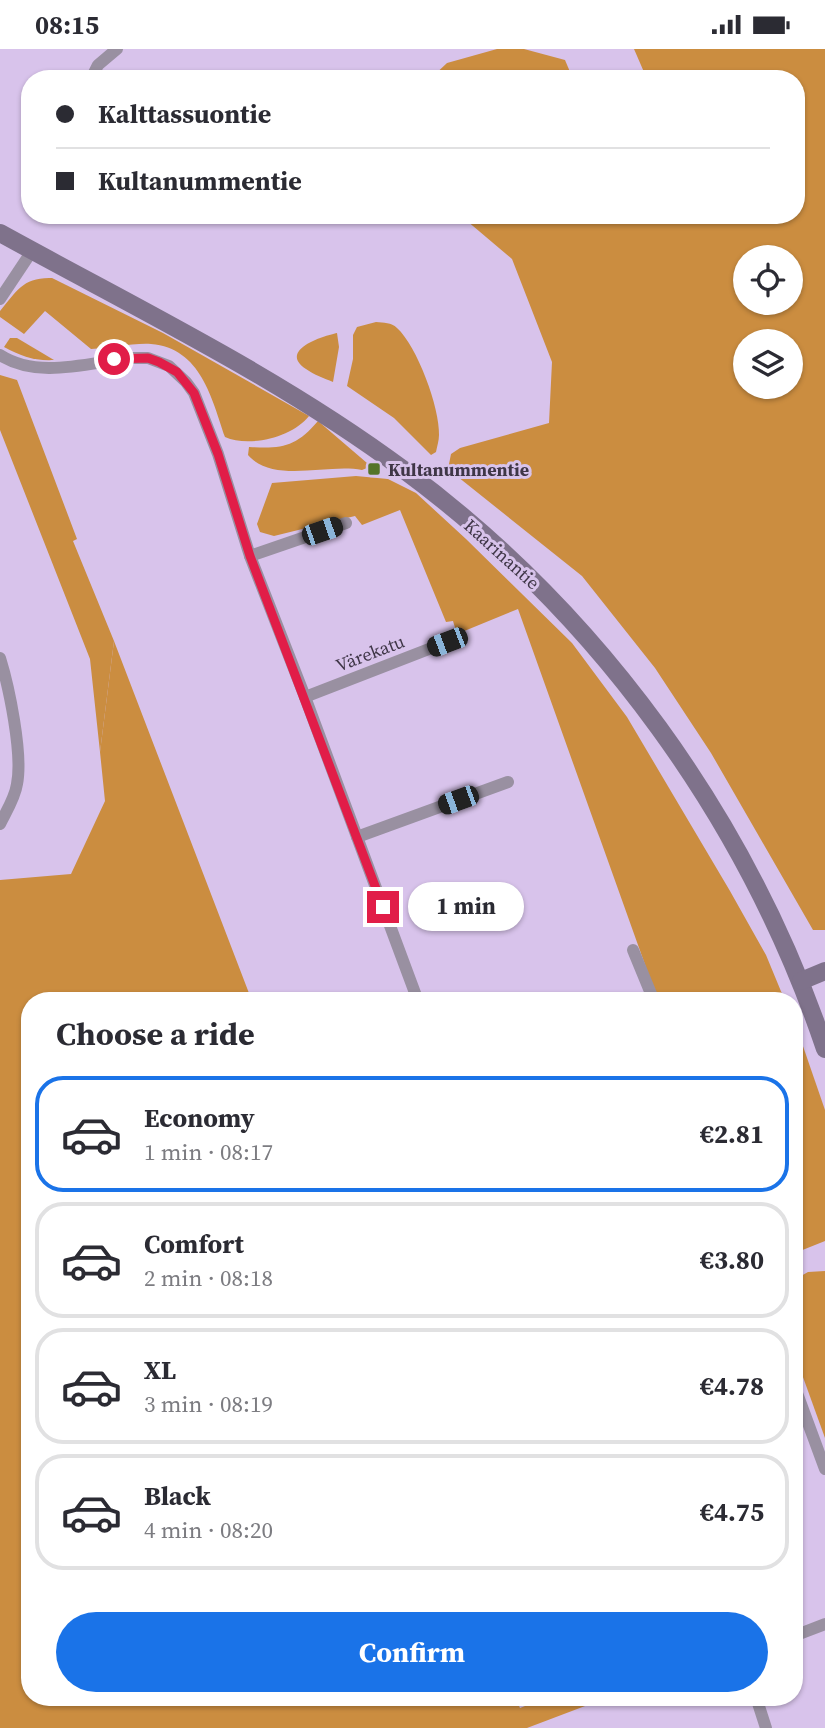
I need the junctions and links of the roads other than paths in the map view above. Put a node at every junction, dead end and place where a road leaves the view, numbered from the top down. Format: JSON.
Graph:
{"nodes":[{"id":1,"x":117,"y":49,"type":"edge"},
{"id":2,"x":96,"y":70,"type":"edge"},
{"id":3,"x":0,"y":233,"type":"edge"},
{"id":4,"x":32,"y":251,"type":"junction"},
{"id":5,"x":0,"y":299,"type":"edge"},
{"id":6,"x":0,"y":355,"type":"edge"},
{"id":7,"x":346,"y":523,"type":"dead end"},
{"id":8,"x":250,"y":556,"type":"junction"},
{"id":9,"x":447,"y":642,"type":"dead end"},
{"id":10,"x":0,"y":660,"type":"edge"},
{"id":11,"x":305,"y":697,"type":"junction"},
{"id":12,"x":508,"y":782,"type":"dead end"},
{"id":13,"x":0,"y":824,"type":"edge"},
{"id":14,"x":357,"y":837,"type":"junction"},
{"id":15,"x":633,"y":950,"type":"dead end"},
{"id":16,"x":825,"y":971,"type":"edge"},
{"id":17,"x":801,"y":981,"type":"junction"},
{"id":18,"x":415,"y":992,"type":"edge"},
{"id":19,"x":650,"y":992,"type":"edge"},
{"id":20,"x":825,"y":1049,"type":"edge"},
{"id":21,"x":803,"y":1409,"type":"edge"},
{"id":22,"x":825,"y":1469,"type":"edge"},
{"id":23,"x":825,"y":1624,"type":"edge"},
{"id":24,"x":803,"y":1633,"type":"edge"},
{"id":25,"x":759,"y":1706,"type":"edge"},
{"id":26,"x":766,"y":1728,"type":"edge"}],
"edges":[{"from":1,"to":2,"type":"street"},
{"from":3,"to":4,"type":"main road","name":"Kaarinantie"},
{"from":4,"to":5,"type":"street"},
{"from":4,"to":17,"type":"main road","name":"Kaarinantie"},
{"from":6,"to":8,"type":"street"},
{"from":7,"to":8,"type":"street"},
{"from":8,"to":11,"type":"street"},
{"from":9,"to":11,"type":"street","name":"Värekatu"},
{"from":10,"to":13,"type":"street"},
{"from":11,"to":14,"type":"street"},
{"from":12,"to":14,"type":"street"},
{"from":14,"to":18,"type":"street"},
{"from":15,"to":19,"type":"street"},
{"from":16,"to":17,"type":"main road"},
{"from":17,"to":20,"type":"main road","name":"Kaarinantie"},
{"from":21,"to":22,"type":"street"},
{"from":23,"to":24,"type":"street"},
{"from":25,"to":26,"type":"street"}]}
